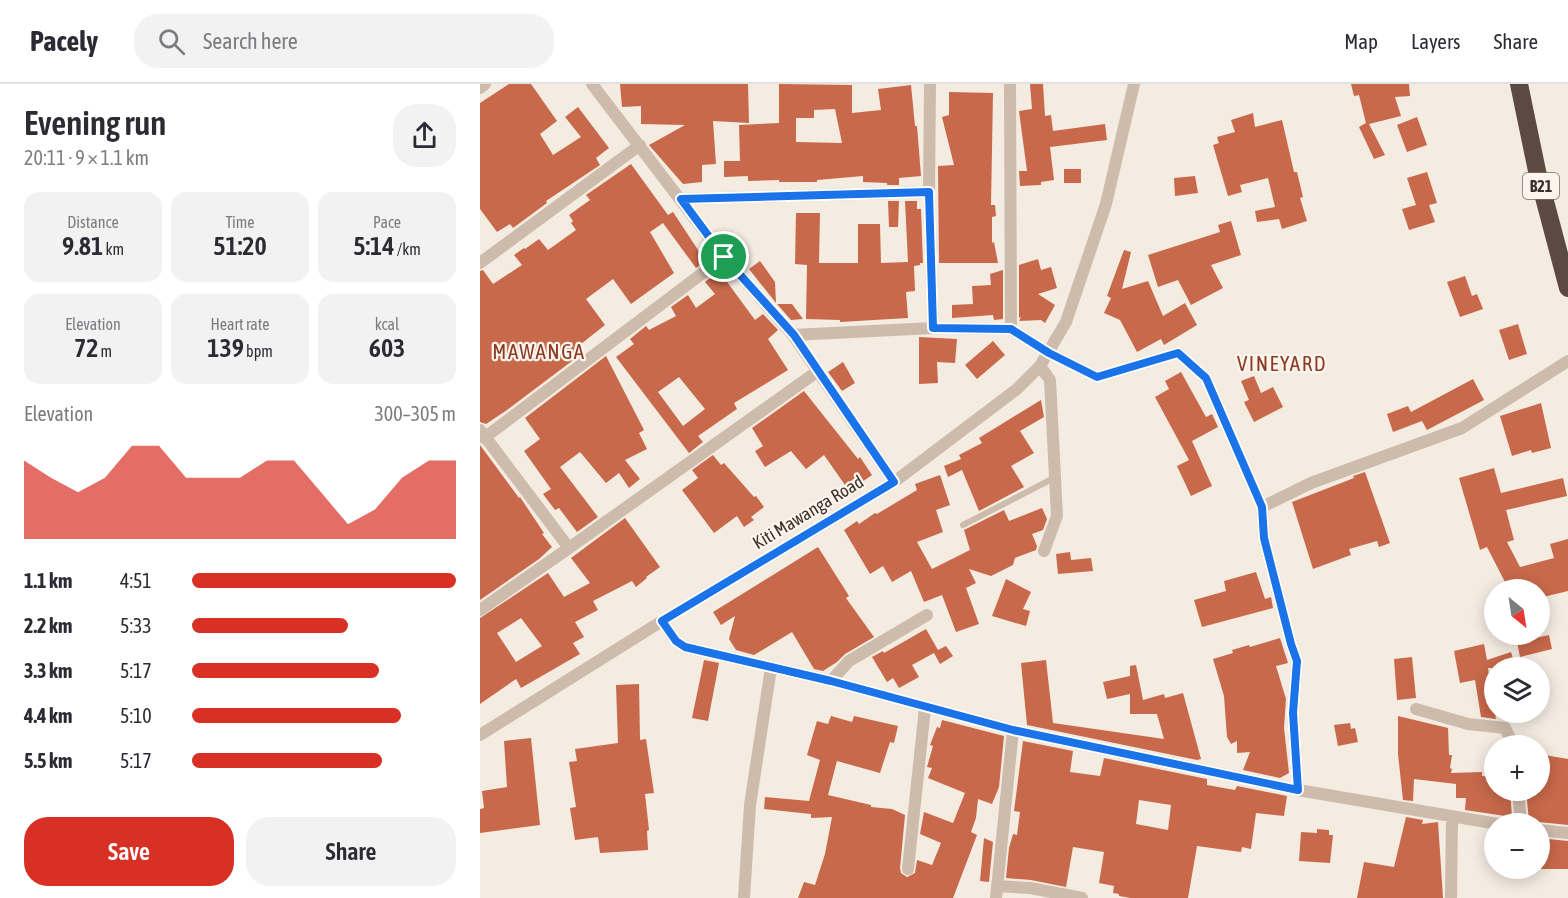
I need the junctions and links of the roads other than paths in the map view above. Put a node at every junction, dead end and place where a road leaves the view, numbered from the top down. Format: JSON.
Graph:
{"nodes":[{"id":1,"x":485,"y":84,"type":"edge"},
{"id":2,"x":592,"y":84,"type":"edge"},
{"id":3,"x":930,"y":84,"type":"edge"},
{"id":4,"x":1010,"y":84,"type":"edge"},
{"id":5,"x":1134,"y":84,"type":"edge"},
{"id":6,"x":1519,"y":84,"type":"edge"},
{"id":7,"x":480,"y":88,"type":"edge"},
{"id":8,"x":640,"y":145,"type":"junction"},
{"id":9,"x":929,"y":192,"type":"junction"},
{"id":10,"x":681,"y":199,"type":"junction"},
{"id":11,"x":724,"y":257,"type":"junction"},
{"id":12,"x":480,"y":263,"type":"edge"},
{"id":13,"x":1568,"y":288,"type":"edge"},
{"id":14,"x":933,"y":328,"type":"junction"},
{"id":15,"x":1011,"y":329,"type":"junction"},
{"id":16,"x":794,"y":335,"type":"junction"},
{"id":17,"x":1049,"y":353,"type":"junction"},
{"id":18,"x":1568,"y":361,"type":"edge"},
{"id":19,"x":1040,"y":366,"type":"junction"},
{"id":20,"x":818,"y":371,"type":"junction"},
{"id":21,"x":482,"y":434,"type":"edge"},
{"id":22,"x":1054,"y":478,"type":"junction"},
{"id":23,"x":894,"y":482,"type":"junction"},
{"id":24,"x":1262,"y":507,"type":"junction"},
{"id":25,"x":963,"y":525,"type":"dead end"},
{"id":26,"x":569,"y":548,"type":"junction"},
{"id":27,"x":1044,"y":551,"type":"dead end"},
{"id":28,"x":480,"y":610,"type":"edge"},
{"id":29,"x":927,"y":615,"type":"dead end"},
{"id":30,"x":662,"y":621,"type":"junction"},
{"id":31,"x":771,"y":668,"type":"junction"},
{"id":32,"x":831,"y":681,"type":"junction"},
{"id":33,"x":925,"y":708,"type":"junction"},
{"id":34,"x":1416,"y":709,"type":"dead end"},
{"id":35,"x":1013,"y":730,"type":"junction"},
{"id":36,"x":480,"y":735,"type":"edge"},
{"id":37,"x":1509,"y":735,"type":"edge"},
{"id":38,"x":1298,"y":790,"type":"junction"},
{"id":39,"x":1452,"y":816,"type":"junction"},
{"id":40,"x":1484,"y":822,"type":"edge"},
{"id":41,"x":1550,"y":832,"type":"edge"},
{"id":42,"x":1568,"y":834,"type":"edge"},
{"id":43,"x":908,"y":869,"type":"dead end"},
{"id":44,"x":996,"y":892,"type":"edge"},
{"id":45,"x":744,"y":898,"type":"edge"},
{"id":46,"x":1082,"y":898,"type":"edge"},
{"id":47,"x":1451,"y":898,"type":"edge"}],
"edges":[{"from":1,"to":7,"type":"street"},
{"from":2,"to":8,"type":"street"},
{"from":3,"to":9,"type":"street"},
{"from":4,"to":15,"type":"street"},
{"from":5,"to":17,"type":"street","name":"Kiti Mawanga Road"},
{"from":6,"to":13,"type":"highway","number":"B21"},
{"from":8,"to":10,"type":"street"},
{"from":8,"to":12,"type":"street"},
{"from":9,"to":10,"type":"street"},
{"from":9,"to":14,"type":"street"},
{"from":10,"to":11,"type":"street"},
{"from":11,"to":16,"type":"street"},
{"from":11,"to":21,"type":"street"},
{"from":14,"to":15,"type":"street"},
{"from":14,"to":16,"type":"street"},
{"from":15,"to":17,"type":"street"},
{"from":16,"to":20,"type":"street"},
{"from":17,"to":19,"type":"street","name":"Kiti Mawanga Road"},
{"from":17,"to":24,"type":"street"},
{"from":18,"to":24,"type":"street"},
{"from":19,"to":22,"type":"street"},
{"from":19,"to":23,"type":"street","name":"Kiti Mawanga Road"},
{"from":20,"to":23,"type":"street"},
{"from":20,"to":26,"type":"street"},
{"from":21,"to":26,"type":"street"},
{"from":22,"to":25,"type":"lane"},
{"from":22,"to":27,"type":"street"},
{"from":23,"to":30,"type":"street","name":"Kiti Mawanga Road"},
{"from":24,"to":38,"type":"street"},
{"from":26,"to":28,"type":"street"},
{"from":29,"to":32,"type":"street"},
{"from":30,"to":31,"type":"street"},
{"from":30,"to":36,"type":"street","name":"Kiti Mawanga Road"},
{"from":31,"to":32,"type":"street"},
{"from":31,"to":45,"type":"street"},
{"from":32,"to":33,"type":"street"},
{"from":33,"to":35,"type":"street"},
{"from":33,"to":43,"type":"street"},
{"from":34,"to":37,"type":"street"},
{"from":35,"to":38,"type":"street"},
{"from":35,"to":44,"type":"street"},
{"from":38,"to":39,"type":"street"},
{"from":39,"to":40,"type":"street"},
{"from":39,"to":47,"type":"street"},
{"from":41,"to":42,"type":"street"},
{"from":44,"to":46,"type":"street"}]}
